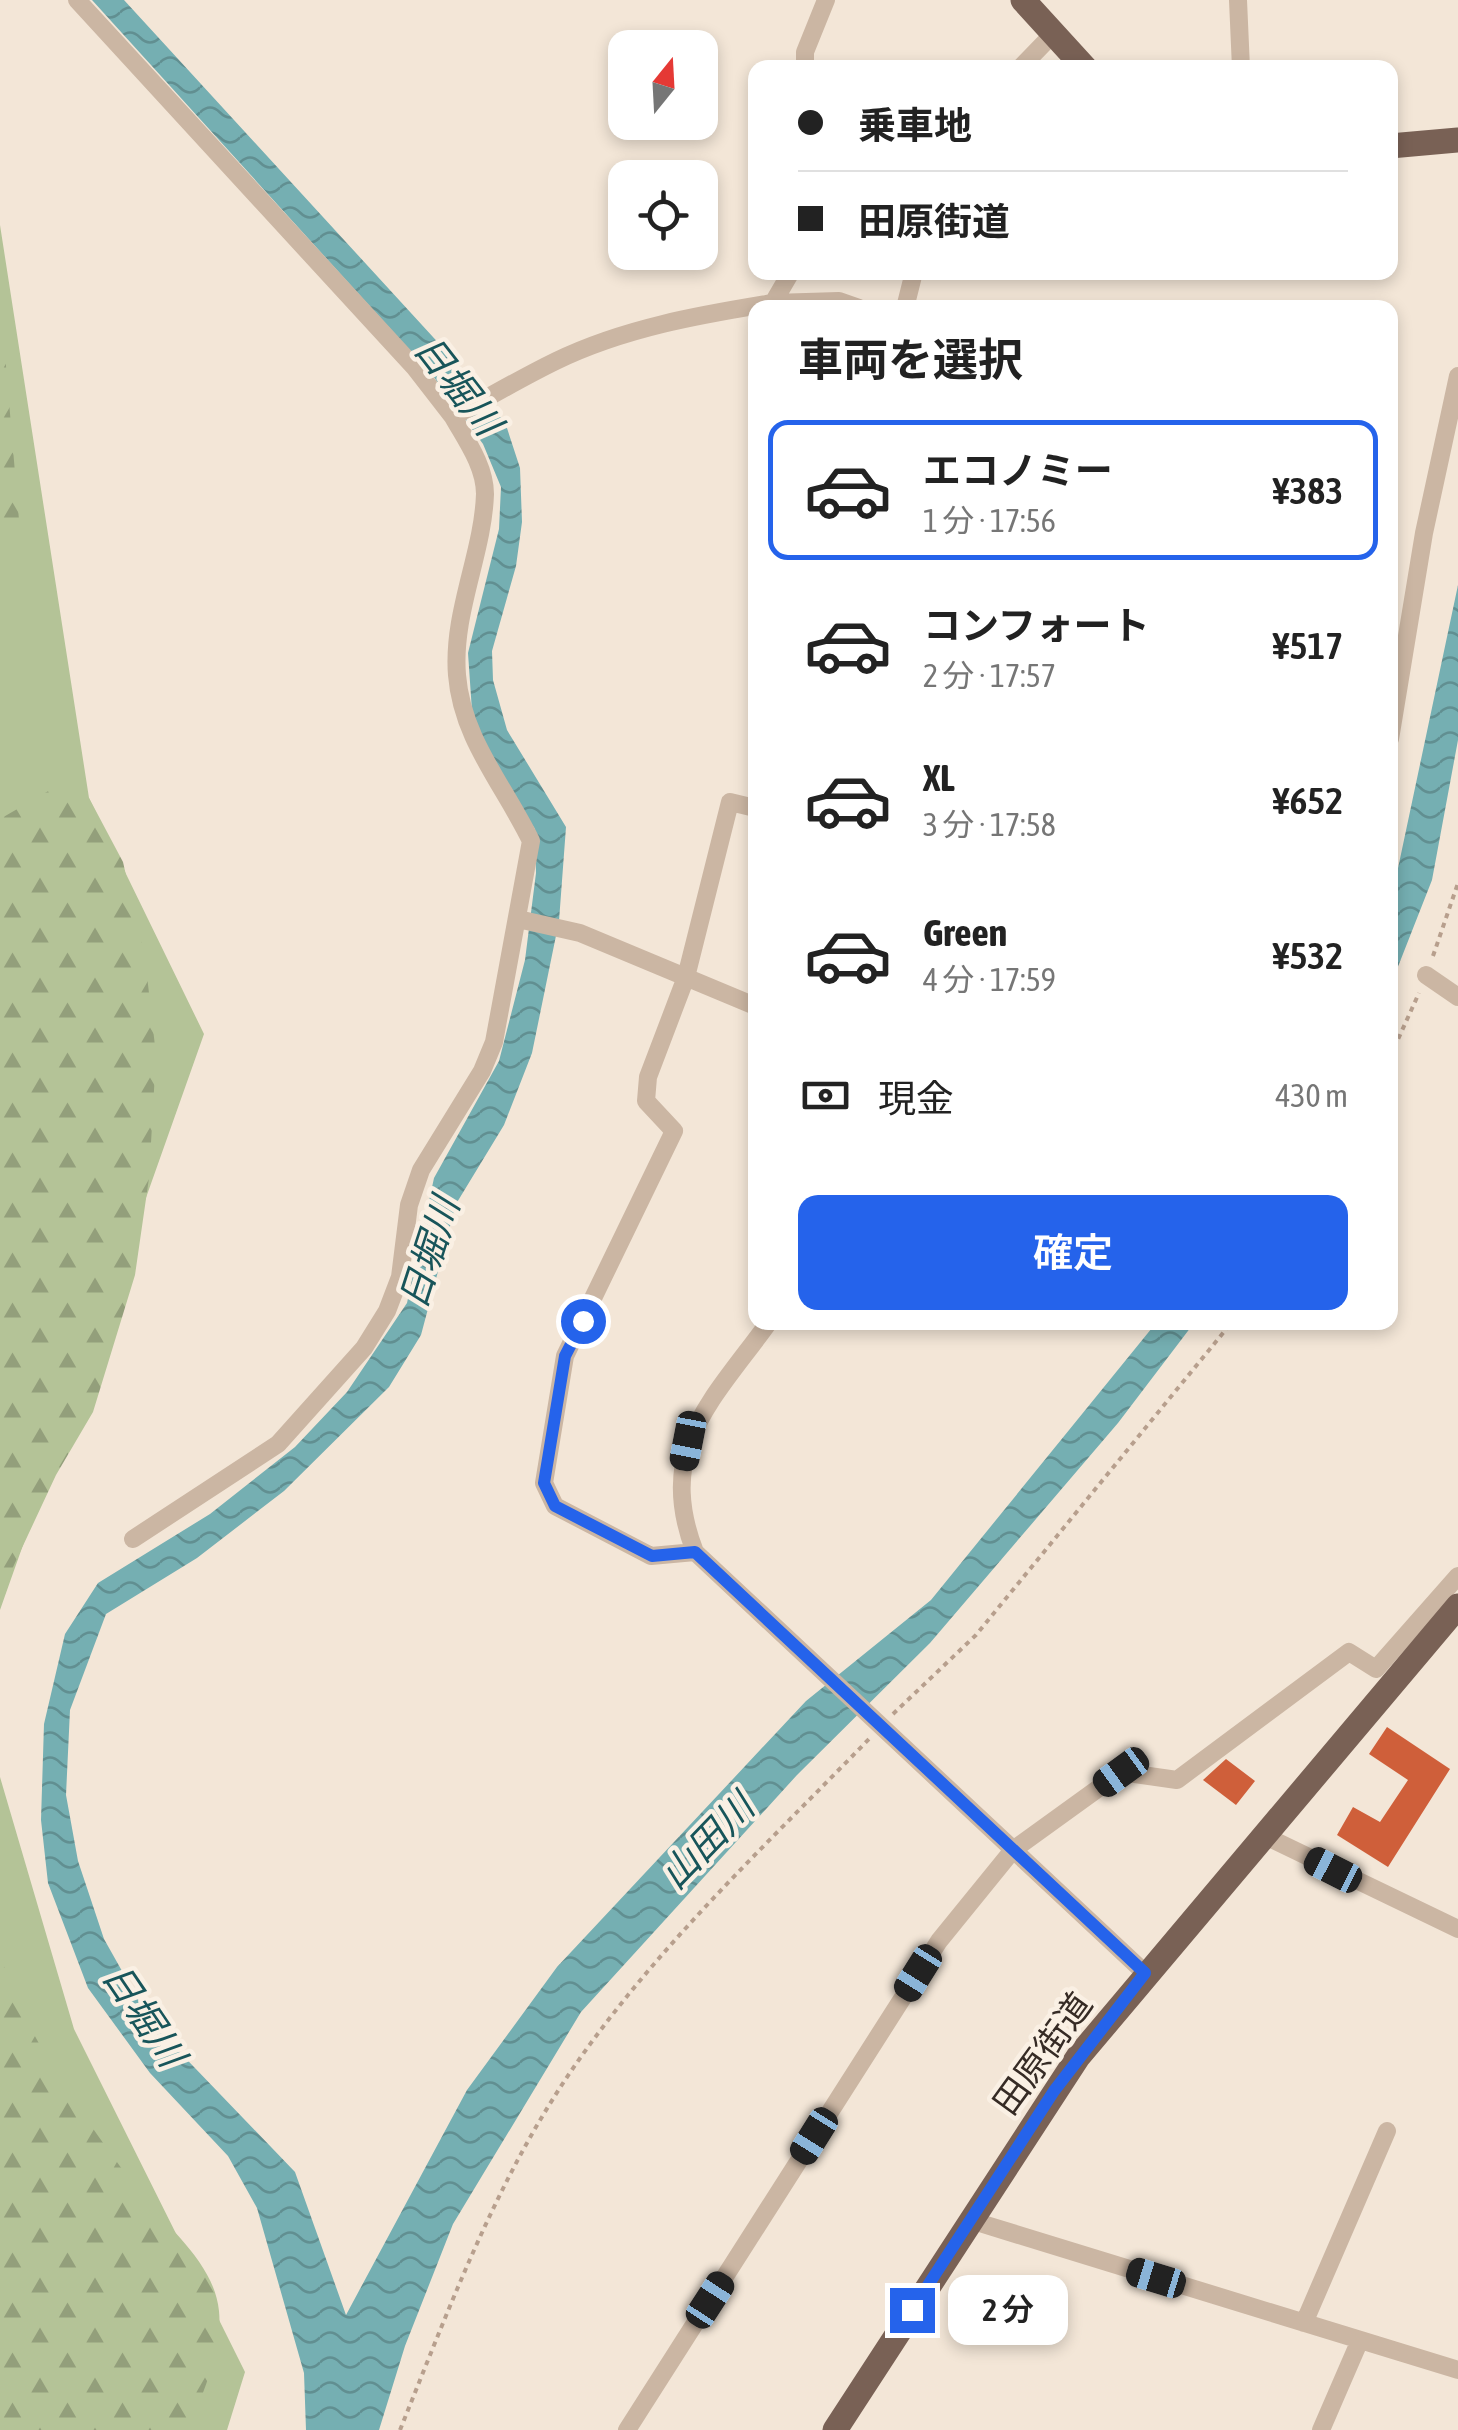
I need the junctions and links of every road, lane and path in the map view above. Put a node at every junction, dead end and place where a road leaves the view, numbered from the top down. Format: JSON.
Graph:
{"nodes":[{"id":1,"x":77,"y":0,"type":"edge"},
{"id":2,"x":826,"y":0,"type":"edge"},
{"id":3,"x":1023,"y":0,"type":"edge"},
{"id":4,"x":1238,"y":0,"type":"edge"},
{"id":5,"x":1052,"y":35,"type":"junction"},
{"id":6,"x":805,"y":60,"type":"edge"},
{"id":7,"x":1028,"y":60,"type":"edge"},
{"id":8,"x":1077,"y":60,"type":"edge"},
{"id":9,"x":1241,"y":60,"type":"edge"},
{"id":10,"x":1458,"y":140,"type":"edge"},
{"id":11,"x":1398,"y":145,"type":"edge"},
{"id":12,"x":748,"y":307,"type":"edge"},
{"id":13,"x":1458,"y":376,"type":"edge"},
{"id":14,"x":453,"y":416,"type":"junction"},
{"id":15,"x":1398,"y":691,"type":"edge"},
{"id":16,"x":748,"y":806,"type":"edge"},
{"id":17,"x":518,"y":920,"type":"junction"},
{"id":18,"x":1426,"y":974,"type":"dead end"},
{"id":19,"x":686,"y":977,"type":"junction"},
{"id":20,"x":1458,"y":997,"type":"edge"},
{"id":21,"x":748,"y":1003,"type":"edge"},
{"id":22,"x":764,"y":1330,"type":"edge"},
{"id":23,"x":1225,"y":1330,"type":"edge"},
{"id":24,"x":134,"y":1539,"type":"dead end"},
{"id":25,"x":695,"y":1552,"type":"junction"},
{"id":26,"x":1458,"y":1576,"type":"edge"},
{"id":27,"x":1458,"y":1606,"type":"edge"},
{"id":28,"x":882,"y":1726,"type":"junction"},
{"id":29,"x":1263,"y":1835,"type":"junction"},
{"id":30,"x":1014,"y":1850,"type":"junction"},
{"id":31,"x":1458,"y":1930,"type":"edge"},
{"id":32,"x":1145,"y":1973,"type":"junction"},
{"id":33,"x":1387,"y":2131,"type":"dead end"},
{"id":34,"x":970,"y":2220,"type":"junction"},
{"id":35,"x":1304,"y":2323,"type":"junction"},
{"id":36,"x":1360,"y":2340,"type":"junction"},
{"id":37,"x":1458,"y":2370,"type":"edge"},
{"id":38,"x":400,"y":2430,"type":"edge"},
{"id":39,"x":628,"y":2430,"type":"edge"},
{"id":40,"x":835,"y":2430,"type":"edge"},
{"id":41,"x":1321,"y":2430,"type":"edge"}],
"edges":[{"from":1,"to":14,"type":"street"},
{"from":2,"to":6,"type":"street"},
{"from":3,"to":5,"type":"main road"},
{"from":4,"to":9,"type":"street"},
{"from":5,"to":7,"type":"street"},
{"from":5,"to":8,"type":"main road"},
{"from":10,"to":11,"type":"main road"},
{"from":12,"to":14,"type":"street"},
{"from":13,"to":15,"type":"street"},
{"from":14,"to":17,"type":"street"},
{"from":16,"to":19,"type":"street"},
{"from":17,"to":19,"type":"street"},
{"from":17,"to":24,"type":"street"},
{"from":18,"to":20,"type":"street"},
{"from":19,"to":21,"type":"street"},
{"from":19,"to":25,"type":"street"},
{"from":22,"to":25,"type":"street"},
{"from":23,"to":28,"type":"path"},
{"from":25,"to":28,"type":"street"},
{"from":26,"to":30,"type":"street"},
{"from":27,"to":29,"type":"main road","name":"田原街道"},
{"from":28,"to":30,"type":"street"},
{"from":28,"to":38,"type":"path"},
{"from":29,"to":31,"type":"street"},
{"from":29,"to":32,"type":"main road","name":"田原街道"},
{"from":30,"to":32,"type":"street"},
{"from":30,"to":39,"type":"street"},
{"from":32,"to":34,"type":"main road","name":"田原街道"},
{"from":33,"to":35,"type":"street"},
{"from":34,"to":35,"type":"street"},
{"from":34,"to":40,"type":"main road","name":"田原街道"},
{"from":35,"to":36,"type":"street"},
{"from":36,"to":37,"type":"street"},
{"from":36,"to":41,"type":"street"}]}
